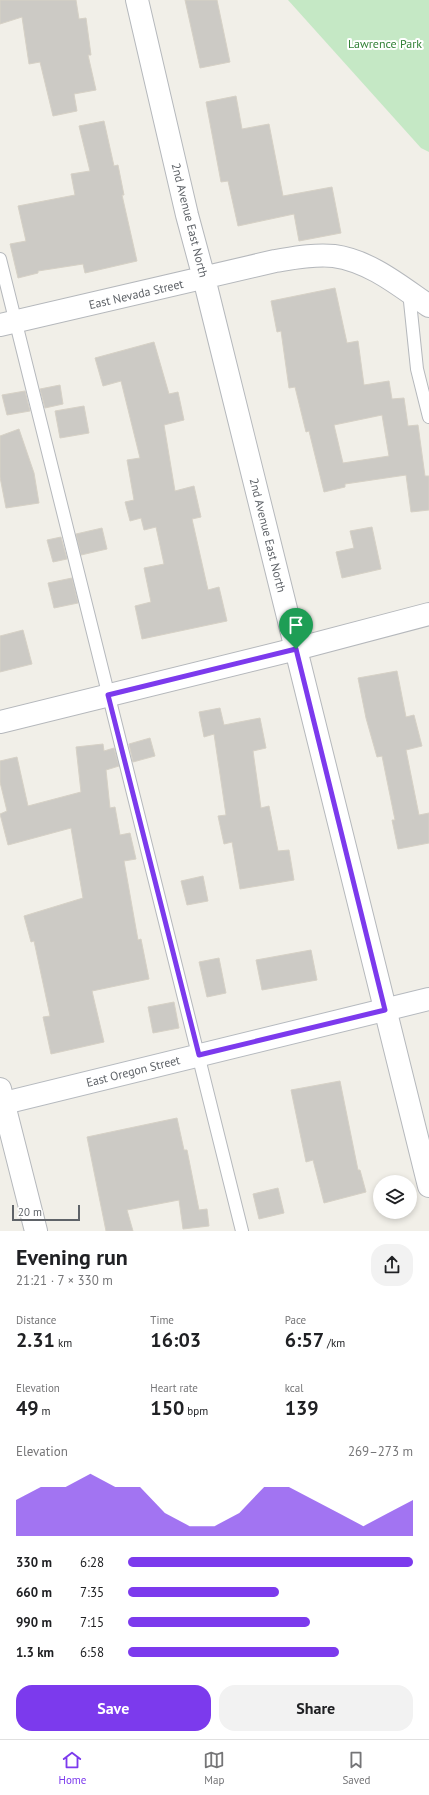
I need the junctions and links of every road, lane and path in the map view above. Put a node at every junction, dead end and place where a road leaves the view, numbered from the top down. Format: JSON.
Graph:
{"nodes":[{"id":1,"x":137,"y":0,"type":"edge"},
{"id":2,"x":0,"y":259,"type":"edge"},
{"id":3,"x":204,"y":278,"type":"junction"},
{"id":4,"x":409,"y":292,"type":"junction"},
{"id":5,"x":429,"y":306,"type":"edge"},
{"id":6,"x":8,"y":324,"type":"edge"},
{"id":7,"x":429,"y":417,"type":"edge"},
{"id":8,"x":429,"y":614,"type":"edge"},
{"id":9,"x":296,"y":649,"type":"junction"},
{"id":10,"x":108,"y":695,"type":"junction"},
{"id":11,"x":0,"y":722,"type":"edge"},
{"id":12,"x":429,"y":999,"type":"edge"},
{"id":13,"x":385,"y":1010,"type":"junction"},
{"id":14,"x":199,"y":1055,"type":"junction"},
{"id":15,"x":1,"y":1099,"type":"edge"},
{"id":16,"x":429,"y":1186,"type":"edge"},
{"id":17,"x":36,"y":1231,"type":"edge"},
{"id":18,"x":242,"y":1231,"type":"edge"}],
"edges":[{"from":1,"to":3,"type":"street","name":"2nd Avenue East North"},
{"from":2,"to":6,"type":"lane"},
{"from":3,"to":4,"type":"street","name":"East Nevada Street"},
{"from":3,"to":6,"type":"street","name":"East Nevada Street"},
{"from":3,"to":9,"type":"street","name":"2nd Avenue East North"},
{"from":4,"to":5,"type":"street","name":"East Nevada Street"},
{"from":4,"to":7,"type":"lane"},
{"from":6,"to":10,"type":"lane"},
{"from":8,"to":9,"type":"street"},
{"from":9,"to":10,"type":"street"},
{"from":9,"to":13,"type":"street","name":"2nd Avenue East North"},
{"from":10,"to":11,"type":"street"},
{"from":10,"to":14,"type":"lane"},
{"from":12,"to":13,"type":"street","name":"East Oregon Street"},
{"from":13,"to":14,"type":"street","name":"East Oregon Street"},
{"from":13,"to":16,"type":"street","name":"2nd Avenue East North"},
{"from":14,"to":15,"type":"street","name":"East Oregon Street"},
{"from":14,"to":18,"type":"lane"},
{"from":15,"to":17,"type":"street"}]}
